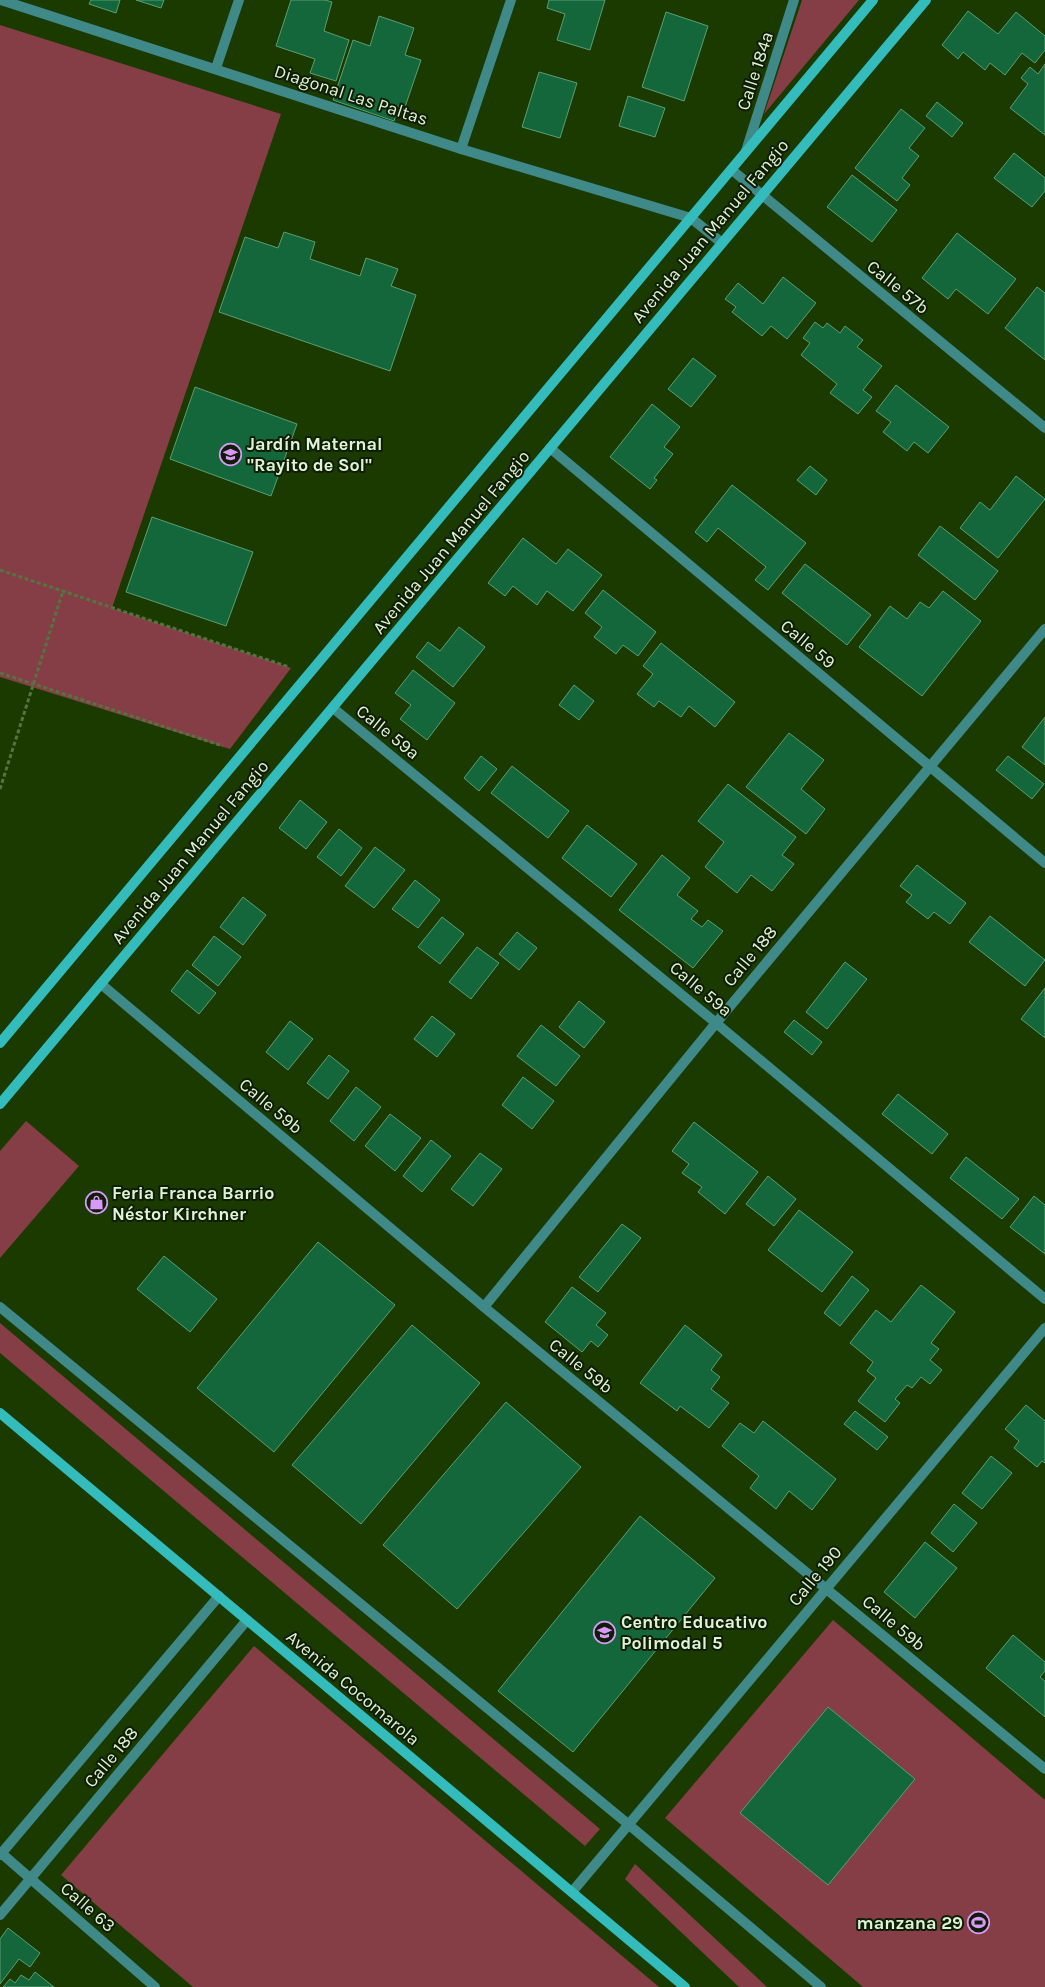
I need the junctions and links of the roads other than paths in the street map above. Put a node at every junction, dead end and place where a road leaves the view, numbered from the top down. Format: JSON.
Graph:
{"nodes":[{"id":1,"x":1,"y":0,"type":"edge"},
{"id":2,"x":239,"y":0,"type":"edge"},
{"id":3,"x":511,"y":0,"type":"edge"},
{"id":4,"x":794,"y":0,"type":"edge"},
{"id":5,"x":873,"y":0,"type":"edge"},
{"id":6,"x":926,"y":0,"type":"edge"},
{"id":7,"x":216,"y":68,"type":"junction"},
{"id":8,"x":461,"y":149,"type":"junction"},
{"id":9,"x":746,"y":152,"type":"junction"},
{"id":10,"x":732,"y":170,"type":"junction"},
{"id":11,"x":761,"y":195,"type":"junction"},
{"id":12,"x":691,"y":218,"type":"junction"},
{"id":13,"x":722,"y":244,"type":"junction"},
{"id":14,"x":1045,"y":428,"type":"edge"},
{"id":15,"x":550,"y":448,"type":"junction"},
{"id":16,"x":1045,"y":629,"type":"edge"},
{"id":17,"x":333,"y":708,"type":"junction"},
{"id":18,"x":929,"y":767,"type":"junction"},
{"id":19,"x":1045,"y":863,"type":"edge"},
{"id":20,"x":101,"y":984,"type":"junction"},
{"id":21,"x":716,"y":1023,"type":"junction"},
{"id":22,"x":0,"y":1043,"type":"edge"},
{"id":23,"x":0,"y":1104,"type":"edge"},
{"id":24,"x":1045,"y":1299,"type":"edge"},
{"id":25,"x":0,"y":1307,"type":"edge"},
{"id":26,"x":484,"y":1307,"type":"junction"},
{"id":27,"x":1045,"y":1328,"type":"edge"},
{"id":28,"x":0,"y":1413,"type":"edge"},
{"id":29,"x":826,"y":1588,"type":"junction"},
{"id":30,"x":219,"y":1596,"type":"junction"},
{"id":31,"x":247,"y":1620,"type":"junction"},
{"id":32,"x":1045,"y":1769,"type":"edge"},
{"id":33,"x":628,"y":1824,"type":"junction"},
{"id":34,"x":1,"y":1853,"type":"edge"},
{"id":35,"x":31,"y":1878,"type":"junction"},
{"id":36,"x":572,"y":1892,"type":"junction"},
{"id":37,"x":0,"y":1915,"type":"edge"},
{"id":38,"x":155,"y":1987,"type":"edge"},
{"id":39,"x":685,"y":1987,"type":"edge"},
{"id":40,"x":821,"y":1987,"type":"edge"}],
"edges":[{"from":1,"to":7,"type":"street","name":"Diagonal Las Paltas"},
{"from":2,"to":7,"type":"street"},
{"from":3,"to":8,"type":"street"},
{"from":4,"to":9,"type":"street","name":"Calle 184a"},
{"from":5,"to":9,"type":"main road","name":"Avenida Juan Manuel Fangio"},
{"from":6,"to":11,"type":"main road","name":"Avenida Juan Manuel Fangio"},
{"from":7,"to":8,"type":"street","name":"Diagonal Las Paltas"},
{"from":8,"to":12,"type":"street","name":"Diagonal Las Paltas"},
{"from":9,"to":10,"type":"main road","name":"Avenida Juan Manuel Fangio"},
{"from":10,"to":11,"type":"street","name":"Calle 57b"},
{"from":10,"to":12,"type":"main road","name":"Avenida Juan Manuel Fangio"},
{"from":11,"to":13,"type":"main road","name":"Avenida Juan Manuel Fangio"},
{"from":11,"to":14,"type":"street","name":"Calle 57b"},
{"from":12,"to":13,"type":"street"},
{"from":12,"to":22,"type":"main road","name":"Avenida Juan Manuel Fangio"},
{"from":13,"to":15,"type":"main road","name":"Avenida Juan Manuel Fangio"},
{"from":15,"to":17,"type":"main road","name":"Avenida Juan Manuel Fangio"},
{"from":15,"to":18,"type":"street","name":"Calle 59"},
{"from":16,"to":18,"type":"street","name":"Calle 188"},
{"from":17,"to":20,"type":"main road","name":"Avenida Juan Manuel Fangio"},
{"from":17,"to":21,"type":"street","name":"Calle 59a"},
{"from":18,"to":19,"type":"street","name":"Calle 59"},
{"from":18,"to":21,"type":"street","name":"Calle 188"},
{"from":20,"to":23,"type":"main road","name":"Avenida Juan Manuel Fangio"},
{"from":20,"to":26,"type":"street","name":"Calle 59b"},
{"from":21,"to":24,"type":"street","name":"Calle 59a"},
{"from":21,"to":26,"type":"street","name":"Calle 188"},
{"from":25,"to":33,"type":"street"},
{"from":26,"to":29,"type":"street","name":"Calle 59b"},
{"from":27,"to":29,"type":"street","name":"Calle 190"},
{"from":28,"to":30,"type":"main road","name":"Avenida Cocomarola"},
{"from":29,"to":32,"type":"street","name":"Calle 59b"},
{"from":29,"to":33,"type":"street","name":"Calle 190"},
{"from":30,"to":31,"type":"main road","name":"Avenida Cocomarola"},
{"from":30,"to":34,"type":"street","name":"Calle 188"},
{"from":31,"to":35,"type":"street","name":"Calle 188"},
{"from":31,"to":36,"type":"main road","name":"Avenida Cocomarola"},
{"from":33,"to":36,"type":"street","name":"Calle 190"},
{"from":33,"to":40,"type":"street"},
{"from":34,"to":35,"type":"street","name":"Calle 63"},
{"from":35,"to":37,"type":"street","name":"Calle 188"},
{"from":35,"to":38,"type":"street","name":"Calle 63"},
{"from":36,"to":39,"type":"main road","name":"Avenida Cocomarola"}]}
